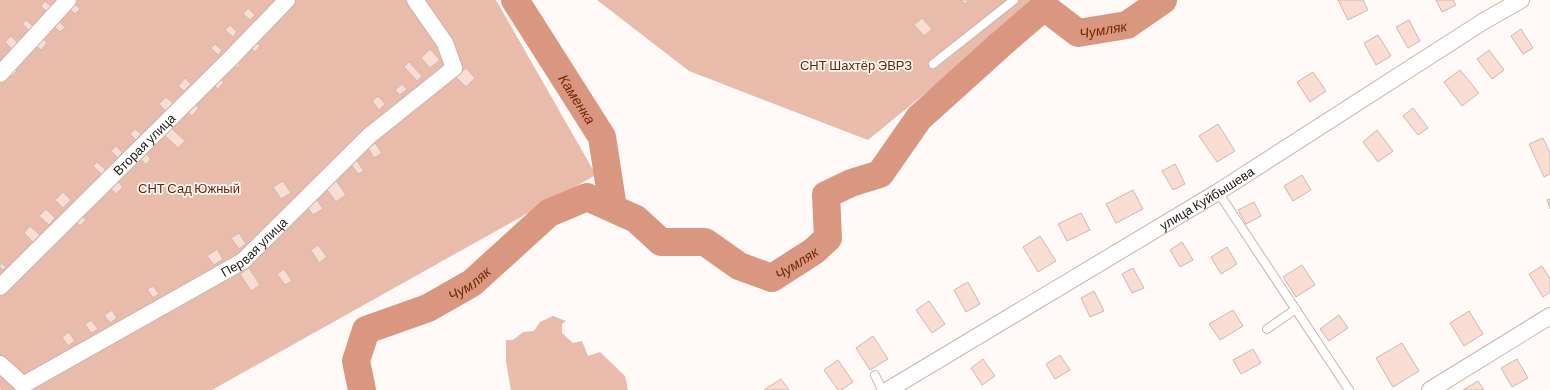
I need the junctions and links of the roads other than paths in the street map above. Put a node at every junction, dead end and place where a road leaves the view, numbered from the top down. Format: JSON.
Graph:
{"nodes":[{"id":1,"x":68,"y":0,"type":"edge"},
{"id":2,"x":287,"y":0,"type":"edge"},
{"id":3,"x":415,"y":0,"type":"edge"},
{"id":4,"x":1014,"y":0,"type":"edge"},
{"id":5,"x":1522,"y":0,"type":"edge"},
{"id":6,"x":933,"y":64,"type":"dead end"},
{"id":7,"x":0,"y":74,"type":"edge"},
{"id":8,"x":1218,"y":192,"type":"junction"},
{"id":9,"x":0,"y":287,"type":"edge"},
{"id":10,"x":1296,"y":308,"type":"junction"},
{"id":11,"x":1550,"y":316,"type":"edge"},
{"id":12,"x":1267,"y":329,"type":"dead end"},
{"id":13,"x":0,"y":364,"type":"edge"},
{"id":14,"x":875,"y":375,"type":"dead end"},
{"id":15,"x":882,"y":390,"type":"edge"},
{"id":16,"x":888,"y":390,"type":"edge"},
{"id":17,"x":1349,"y":390,"type":"edge"},
{"id":18,"x":1430,"y":390,"type":"edge"}],
"edges":[{"from":1,"to":7,"type":"street"},
{"from":2,"to":9,"type":"street","name":"Вторая улица"},
{"from":3,"to":13,"type":"street","name":"Первая улица"},
{"from":4,"to":6,"type":"lane"},
{"from":5,"to":8,"type":"street","name":"улица Куйбышева"},
{"from":8,"to":10,"type":"lane"},
{"from":8,"to":16,"type":"street","name":"улица Куйбышева"},
{"from":10,"to":12,"type":"lane"},
{"from":10,"to":17,"type":"lane"},
{"from":11,"to":18,"type":"street"},
{"from":14,"to":15,"type":"lane"}]}
